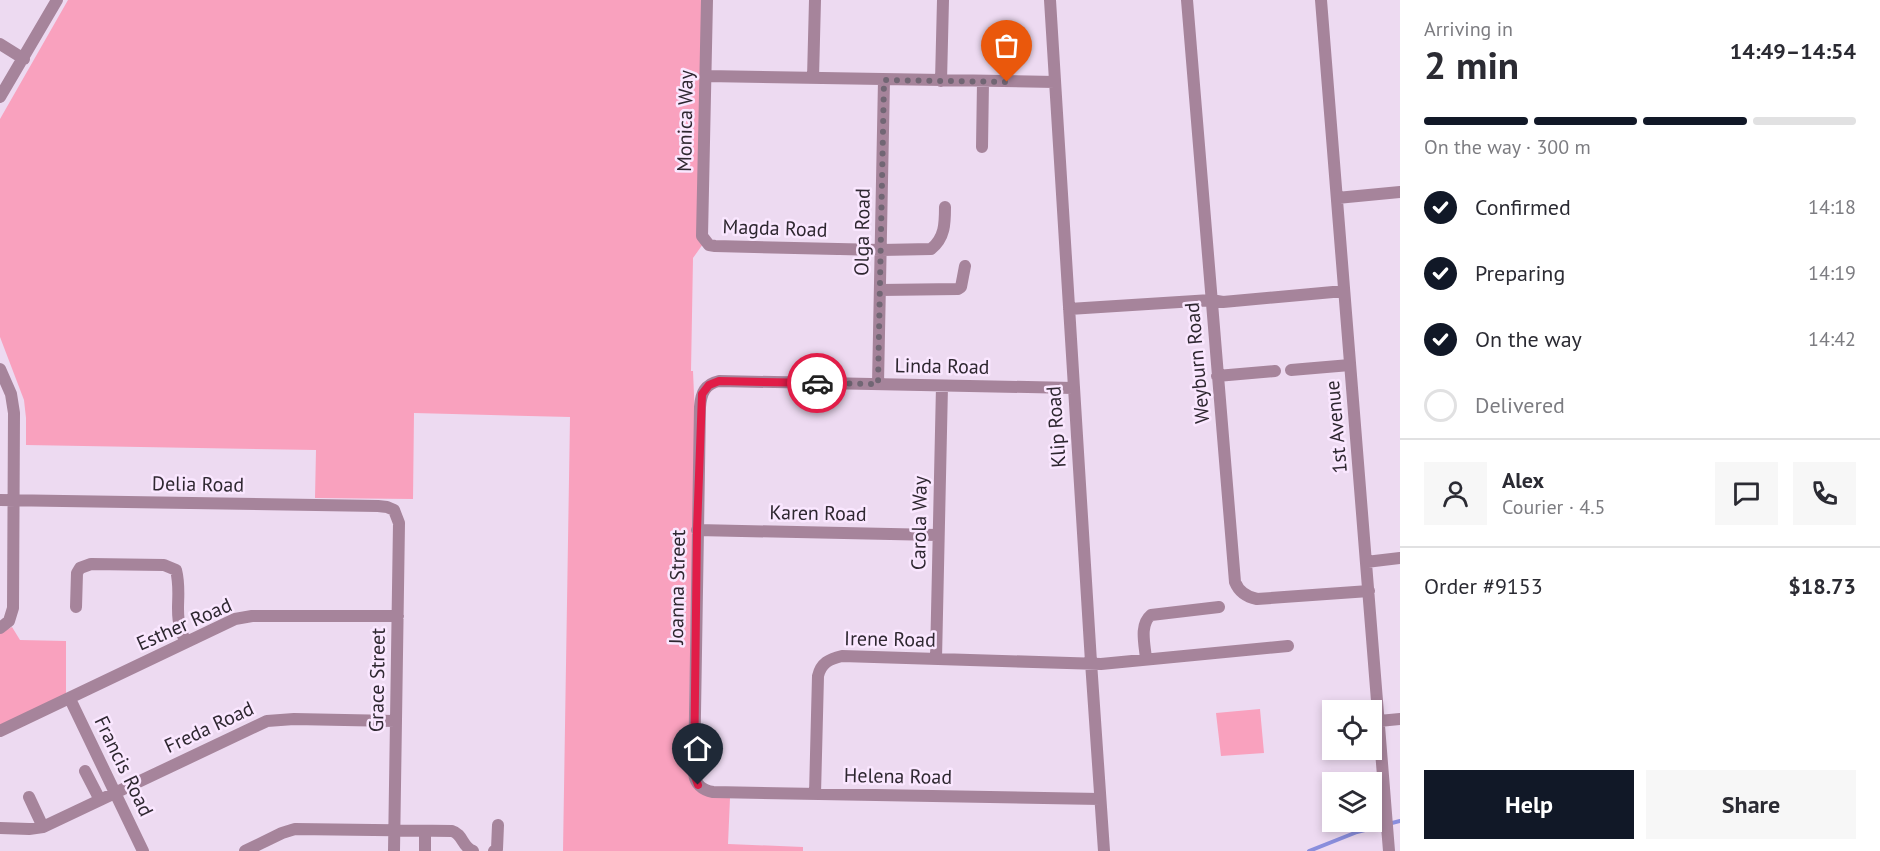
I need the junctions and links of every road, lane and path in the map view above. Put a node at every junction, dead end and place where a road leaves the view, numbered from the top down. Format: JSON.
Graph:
{"nodes":[{"id":1,"x":57,"y":0,"type":"edge"},
{"id":2,"x":707,"y":0,"type":"edge"},
{"id":3,"x":815,"y":0,"type":"edge"},
{"id":4,"x":943,"y":0,"type":"edge"},
{"id":5,"x":1050,"y":0,"type":"edge"},
{"id":6,"x":1187,"y":0,"type":"edge"},
{"id":7,"x":1321,"y":0,"type":"edge"},
{"id":8,"x":0,"y":44,"type":"edge"},
{"id":9,"x":24,"y":59,"type":"junction"},
{"id":10,"x":706,"y":76,"type":"junction"},
{"id":11,"x":813,"y":78,"type":"junction"},
{"id":12,"x":884,"y":80,"type":"junction"},
{"id":13,"x":941,"y":81,"type":"junction"},
{"id":14,"x":983,"y":82,"type":"junction"},
{"id":15,"x":1055,"y":82,"type":"junction"},
{"id":16,"x":0,"y":98,"type":"edge"},
{"id":17,"x":982,"y":147,"type":"dead end"},
{"id":18,"x":1400,"y":192,"type":"edge"},
{"id":19,"x":1337,"y":198,"type":"junction"},
{"id":20,"x":945,"y":207,"type":"dead end"},
{"id":21,"x":705,"y":241,"type":"joint"},
{"id":22,"x":881,"y":250,"type":"junction"},
{"id":23,"x":965,"y":266,"type":"dead end"},
{"id":24,"x":880,"y":290,"type":"junction"},
{"id":25,"x":1344,"y":291,"type":"junction"},
{"id":26,"x":1211,"y":300,"type":"junction"},
{"id":27,"x":1069,"y":309,"type":"junction"},
{"id":28,"x":1350,"y":365,"type":"junction"},
{"id":29,"x":1291,"y":370,"type":"dead end"},
{"id":30,"x":0,"y":371,"type":"edge"},
{"id":31,"x":1275,"y":371,"type":"dead end"},
{"id":32,"x":1217,"y":376,"type":"junction"},
{"id":33,"x":878,"y":384,"type":"junction"},
{"id":34,"x":942,"y":387,"type":"junction"},
{"id":35,"x":1073,"y":388,"type":"junction"},
{"id":36,"x":704,"y":389,"type":"joint"},
{"id":37,"x":0,"y":500,"type":"edge"},
{"id":38,"x":15,"y":500,"type":"junction"},
{"id":39,"x":394,"y":510,"type":"joint"},
{"id":40,"x":697,"y":530,"type":"junction"},
{"id":41,"x":937,"y":535,"type":"junction"},
{"id":42,"x":1400,"y":558,"type":"edge"},
{"id":43,"x":1366,"y":562,"type":"junction"},
{"id":44,"x":1369,"y":591,"type":"junction"},
{"id":45,"x":76,"y":607,"type":"dead end"},
{"id":46,"x":1219,"y":607,"type":"dead end"},
{"id":47,"x":398,"y":616,"type":"junction"},
{"id":48,"x":0,"y":628,"type":"edge"},
{"id":49,"x":186,"y":642,"type":"junction"},
{"id":50,"x":1288,"y":646,"type":"dead end"},
{"id":51,"x":936,"y":659,"type":"junction"},
{"id":52,"x":1146,"y":659,"type":"junction"},
{"id":53,"x":1090,"y":662,"type":"junction"},
{"id":54,"x":70,"y":699,"type":"junction"},
{"id":55,"x":1377,"y":700,"type":"edge"},
{"id":56,"x":1400,"y":719,"type":"edge"},
{"id":57,"x":1382,"y":720,"type":"edge"},
{"id":58,"x":395,"y":721,"type":"junction"},
{"id":59,"x":0,"y":731,"type":"edge"},
{"id":60,"x":1382,"y":756,"type":"edge"},
{"id":61,"x":85,"y":771,"type":"dead end"},
{"id":62,"x":698,"y":785,"type":"joint"},
{"id":63,"x":116,"y":793,"type":"junction"},
{"id":64,"x":815,"y":794,"type":"junction"},
{"id":65,"x":29,"y":797,"type":"dead end"},
{"id":66,"x":1100,"y":799,"type":"junction"},
{"id":67,"x":100,"y":800,"type":"junction"},
{"id":68,"x":498,"y":825,"type":"dead end"},
{"id":69,"x":43,"y":827,"type":"junction"},
{"id":70,"x":0,"y":828,"type":"edge"},
{"id":71,"x":394,"y":829,"type":"junction"},
{"id":72,"x":425,"y":831,"type":"junction"},
{"id":73,"x":143,"y":851,"type":"edge"},
{"id":74,"x":245,"y":851,"type":"edge"},
{"id":75,"x":394,"y":851,"type":"edge"},
{"id":76,"x":425,"y":851,"type":"edge"},
{"id":77,"x":473,"y":851,"type":"edge"},
{"id":78,"x":494,"y":851,"type":"edge"},
{"id":79,"x":1104,"y":851,"type":"edge"},
{"id":80,"x":1389,"y":851,"type":"edge"}],
"edges":[{"from":1,"to":9,"type":"street"},
{"from":2,"to":10,"type":"street","name":"Monica Way"},
{"from":3,"to":11,"type":"street"},
{"from":4,"to":13,"type":"street"},
{"from":5,"to":15,"type":"street","name":"Klip Road"},
{"from":6,"to":26,"type":"street","name":"Weyburn Road"},
{"from":7,"to":19,"type":"street","name":"1st Avenue"},
{"from":8,"to":9,"type":"street"},
{"from":9,"to":16,"type":"street"},
{"from":10,"to":11,"type":"street"},
{"from":10,"to":21,"type":"street","name":"Monica Way"},
{"from":11,"to":12,"type":"street"},
{"from":12,"to":13,"type":"street"},
{"from":12,"to":22,"type":"street","name":"Olga Road"},
{"from":13,"to":14,"type":"street"},
{"from":14,"to":15,"type":"street"},
{"from":14,"to":17,"type":"street"},
{"from":15,"to":27,"type":"street","name":"Klip Road"},
{"from":18,"to":19,"type":"street"},
{"from":19,"to":25,"type":"street","name":"1st Avenue"},
{"from":20,"to":22,"type":"street","name":"Magda Road"},
{"from":21,"to":22,"type":"street","name":"Magda Road"},
{"from":22,"to":24,"type":"street","name":"Olga Road"},
{"from":23,"to":24,"type":"street"},
{"from":24,"to":33,"type":"street","name":"Olga Road"},
{"from":25,"to":26,"type":"street"},
{"from":25,"to":28,"type":"street","name":"1st Avenue"},
{"from":26,"to":27,"type":"street"},
{"from":26,"to":32,"type":"street","name":"Weyburn Road"},
{"from":27,"to":35,"type":"street","name":"Klip Road"},
{"from":28,"to":29,"type":"street"},
{"from":28,"to":43,"type":"street","name":"1st Avenue"},
{"from":30,"to":38,"type":"street"},
{"from":31,"to":32,"type":"street"},
{"from":32,"to":44,"type":"street","name":"Weyburn Road"},
{"from":33,"to":34,"type":"street","name":"Linda Road"},
{"from":33,"to":36,"type":"street","name":"Linda Road"},
{"from":34,"to":35,"type":"street","name":"Linda Road"},
{"from":34,"to":41,"type":"street","name":"Carola Way"},
{"from":35,"to":53,"type":"street","name":"Klip Road"},
{"from":36,"to":40,"type":"street","name":"Joanna Street"},
{"from":37,"to":38,"type":"street","name":"Delia Road"},
{"from":38,"to":39,"type":"street","name":"Delia Road"},
{"from":38,"to":48,"type":"street"},
{"from":39,"to":47,"type":"street","name":"Grace Street"},
{"from":40,"to":41,"type":"street","name":"Karen Road"},
{"from":40,"to":62,"type":"street","name":"Joanna Street"},
{"from":41,"to":51,"type":"street","name":"Carola Way"},
{"from":42,"to":43,"type":"street"},
{"from":43,"to":44,"type":"street","name":"1st Avenue"},
{"from":44,"to":55,"type":"street","name":"1st Avenue"},
{"from":45,"to":49,"type":"street"},
{"from":46,"to":52,"type":"street"},
{"from":47,"to":49,"type":"street","name":"Esther Road"},
{"from":47,"to":58,"type":"street","name":"Grace Street"},
{"from":49,"to":54,"type":"street","name":"Esther Road"},
{"from":50,"to":52,"type":"street","name":"Irene Road"},
{"from":51,"to":53,"type":"street","name":"Irene Road"},
{"from":51,"to":64,"type":"street","name":"Irene Road"},
{"from":52,"to":53,"type":"street","name":"Irene Road"},
{"from":53,"to":66,"type":"street","name":"Klip Road"},
{"from":54,"to":59,"type":"street","name":"Esther Road"},
{"from":54,"to":63,"type":"street","name":"Francis Road"},
{"from":56,"to":57,"type":"street"},
{"from":58,"to":63,"type":"street","name":"Freda Road"},
{"from":58,"to":71,"type":"street","name":"Grace Street"},
{"from":60,"to":80,"type":"street","name":"1st Avenue"},
{"from":61,"to":67,"type":"street"},
{"from":62,"to":64,"type":"street","name":"Helena Road"},
{"from":63,"to":67,"type":"street","name":"Freda Road"},
{"from":63,"to":73,"type":"street","name":"Francis Road"},
{"from":64,"to":66,"type":"street","name":"Helena Road"},
{"from":65,"to":69,"type":"street"},
{"from":66,"to":79,"type":"street","name":"Klip Road"},
{"from":67,"to":69,"type":"street","name":"Freda Road"},
{"from":68,"to":78,"type":"street"},
{"from":69,"to":70,"type":"street"},
{"from":71,"to":72,"type":"street"},
{"from":71,"to":74,"type":"street"},
{"from":71,"to":75,"type":"street","name":"Grace Street"},
{"from":72,"to":76,"type":"street"},
{"from":72,"to":77,"type":"street"}]}
